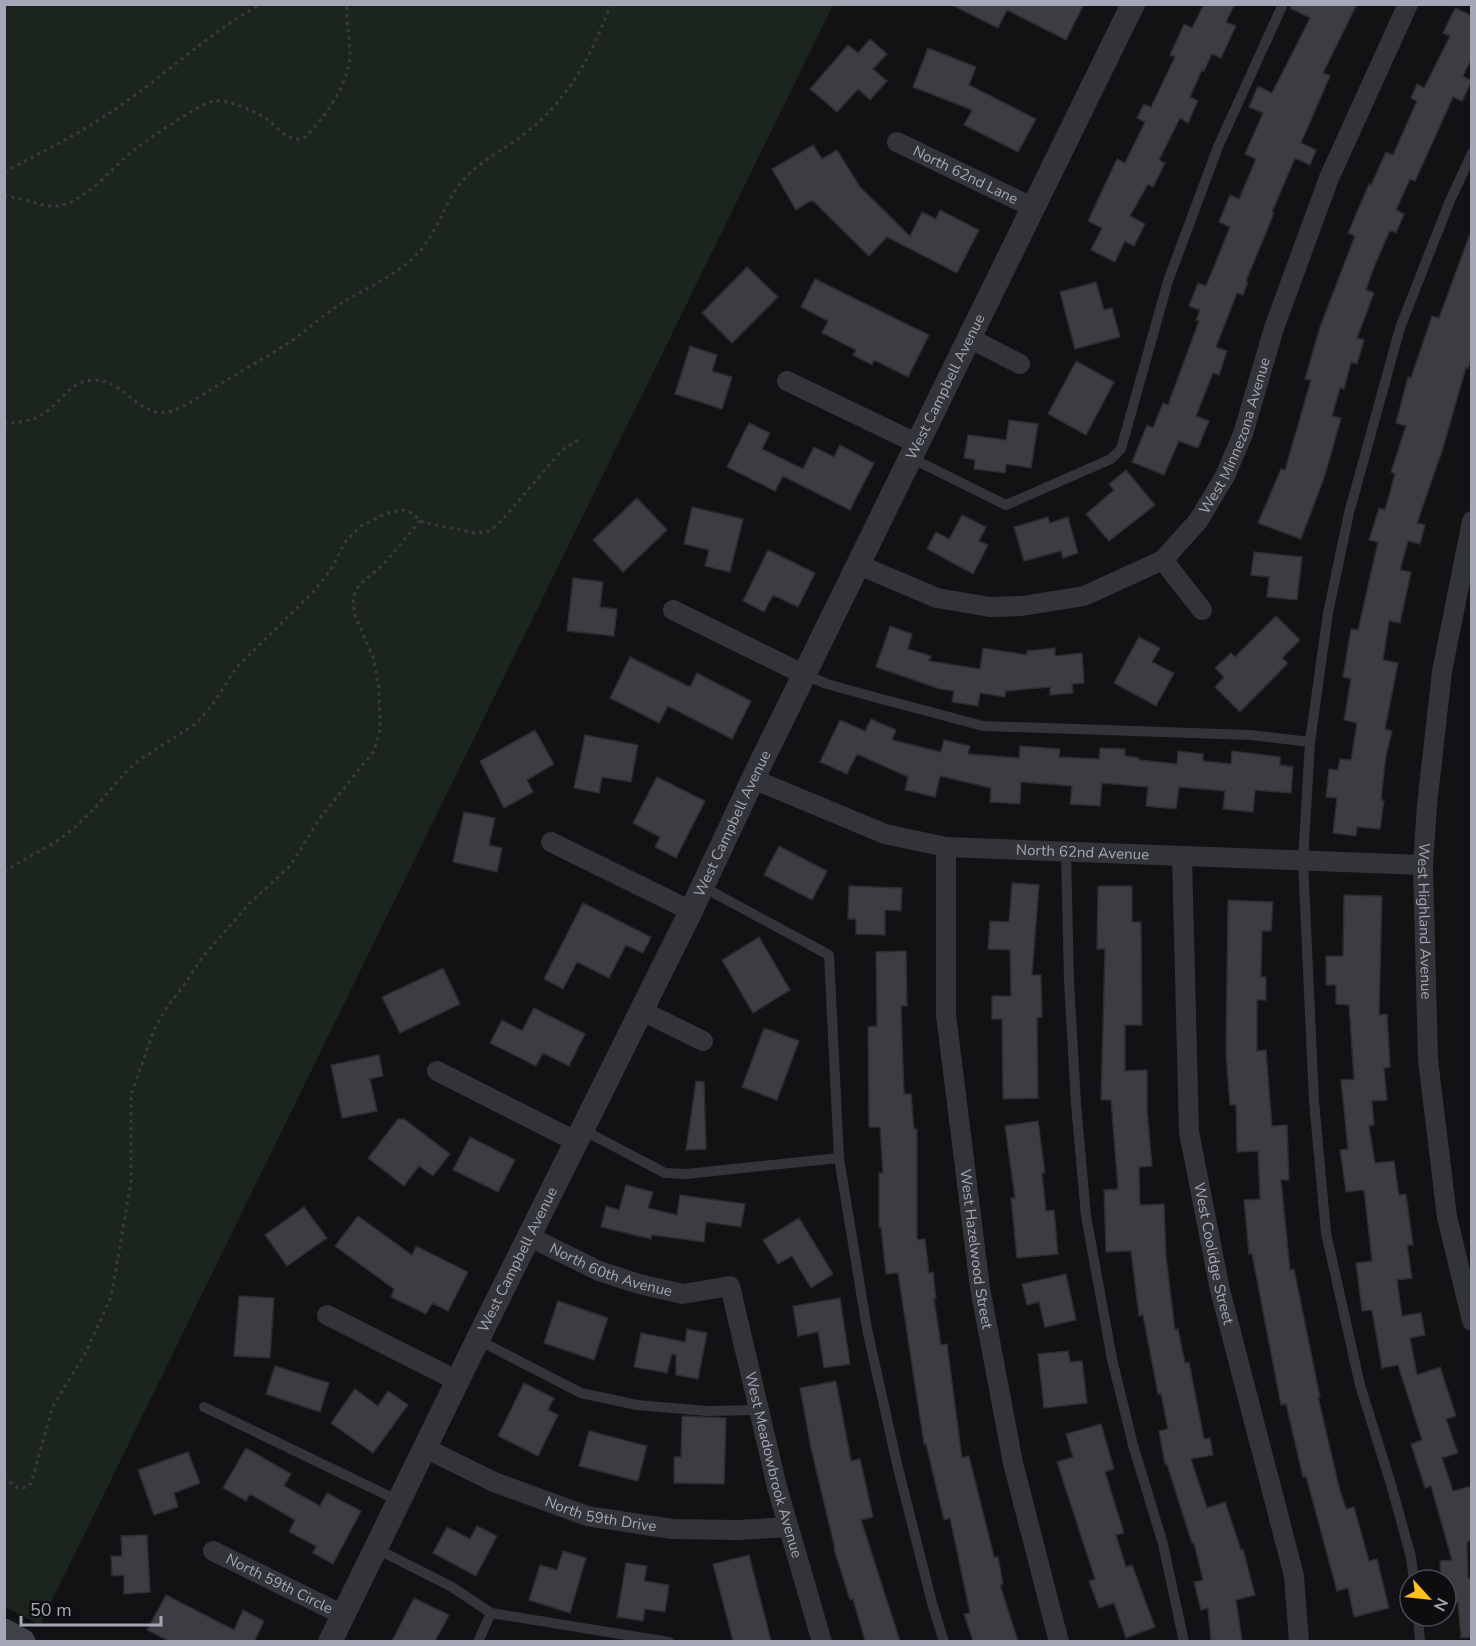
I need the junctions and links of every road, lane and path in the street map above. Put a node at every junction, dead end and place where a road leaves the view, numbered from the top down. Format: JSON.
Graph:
{"nodes":[{"id":1,"x":261,"y":4,"type":"edge"},
{"id":2,"x":347,"y":4,"type":"edge"},
{"id":3,"x":611,"y":4,"type":"edge"},
{"id":4,"x":1133,"y":4,"type":"edge"},
{"id":5,"x":1283,"y":4,"type":"edge"},
{"id":6,"x":1408,"y":4,"type":"edge"},
{"id":7,"x":897,"y":142,"type":"dead end"},
{"id":8,"x":1472,"y":153,"type":"edge"},
{"id":9,"x":4,"y":172,"type":"edge"},
{"id":10,"x":4,"y":197,"type":"edge"},
{"id":11,"x":1034,"y":208,"type":"junction"},
{"id":12,"x":971,"y":339,"type":"junction"},
{"id":13,"x":1020,"y":364,"type":"dead end"},
{"id":14,"x":787,"y":381,"type":"dead end"},
{"id":15,"x":4,"y":424,"type":"edge"},
{"id":16,"x":581,"y":438,"type":"dead end"},
{"id":17,"x":914,"y":451,"type":"junction"},
{"id":18,"x":420,"y":521,"type":"junction"},
{"id":19,"x":1472,"y":521,"type":"edge"},
{"id":20,"x":1163,"y":560,"type":"junction"},
{"id":21,"x":859,"y":565,"type":"junction"},
{"id":22,"x":673,"y":610,"type":"dead end"},
{"id":23,"x":1202,"y":610,"type":"dead end"},
{"id":24,"x":805,"y":675,"type":"junction"},
{"id":25,"x":1310,"y":742,"type":"junction"},
{"id":26,"x":753,"y":779,"type":"junction"},
{"id":27,"x":550,"y":842,"type":"dead end"},
{"id":28,"x":946,"y":848,"type":"junction"},
{"id":29,"x":1066,"y":853,"type":"junction"},
{"id":30,"x":1182,"y":857,"type":"junction"},
{"id":31,"x":1303,"y":861,"type":"junction"},
{"id":32,"x":1423,"y":865,"type":"junction"},
{"id":33,"x":4,"y":871,"type":"edge"},
{"id":34,"x":703,"y":887,"type":"junction"},
{"id":35,"x":691,"y":911,"type":"junction"},
{"id":36,"x":642,"y":1011,"type":"junction"},
{"id":37,"x":703,"y":1041,"type":"dead end"},
{"id":38,"x":436,"y":1071,"type":"dead end"},
{"id":39,"x":580,"y":1136,"type":"junction"},
{"id":40,"x":839,"y":1158,"type":"junction"},
{"id":41,"x":530,"y":1237,"type":"junction"},
{"id":42,"x":730,"y":1286,"type":"joint"},
{"id":43,"x":327,"y":1315,"type":"dead end"},
{"id":44,"x":1472,"y":1321,"type":"edge"},
{"id":45,"x":478,"y":1340,"type":"junction"},
{"id":46,"x":459,"y":1381,"type":"junction"},
{"id":47,"x":204,"y":1407,"type":"dead end"},
{"id":48,"x":759,"y":1410,"type":"junction"},
{"id":49,"x":425,"y":1448,"type":"junction"},
{"id":50,"x":4,"y":1478,"type":"edge"},
{"id":51,"x":399,"y":1501,"type":"junction"},
{"id":52,"x":788,"y":1527,"type":"junction"},
{"id":53,"x":375,"y":1548,"type":"junction"},
{"id":54,"x":213,"y":1551,"type":"dead end"},
{"id":55,"x":1412,"y":1568,"type":"edge"},
{"id":56,"x":491,"y":1613,"type":"junction"},
{"id":57,"x":343,"y":1615,"type":"junction"},
{"id":58,"x":4,"y":1632,"type":"edge"},
{"id":59,"x":22,"y":1641,"type":"edge"},
{"id":60,"x":330,"y":1641,"type":"edge"},
{"id":61,"x":478,"y":1641,"type":"edge"},
{"id":62,"x":669,"y":1641,"type":"edge"},
{"id":63,"x":822,"y":1641,"type":"edge"},
{"id":64,"x":945,"y":1641,"type":"edge"},
{"id":65,"x":1059,"y":1641,"type":"edge"},
{"id":66,"x":1184,"y":1641,"type":"edge"},
{"id":67,"x":1299,"y":1641,"type":"edge"}],
"edges":[{"from":1,"to":9,"type":"path"},
{"from":2,"to":10,"type":"path"},
{"from":3,"to":15,"type":"path"},
{"from":4,"to":11,"type":"street","name":"West Campbell Avenue"},
{"from":5,"to":17,"type":"lane"},
{"from":6,"to":20,"type":"street","name":"West Minnezona Avenue"},
{"from":7,"to":11,"type":"street","name":"North 62nd Lane"},
{"from":8,"to":25,"type":"lane"},
{"from":11,"to":12,"type":"street","name":"West Campbell Avenue"},
{"from":12,"to":13,"type":"street"},
{"from":12,"to":17,"type":"street","name":"West Campbell Avenue"},
{"from":14,"to":17,"type":"street"},
{"from":16,"to":18,"type":"path"},
{"from":17,"to":21,"type":"street","name":"West Campbell Avenue"},
{"from":18,"to":33,"type":"path"},
{"from":18,"to":50,"type":"path"},
{"from":19,"to":32,"type":"street","name":"West Highland Avenue"},
{"from":20,"to":21,"type":"street","name":"West Minnezona Avenue"},
{"from":20,"to":23,"type":"street"},
{"from":21,"to":24,"type":"street","name":"West Campbell Avenue"},
{"from":22,"to":24,"type":"street"},
{"from":24,"to":25,"type":"lane"},
{"from":24,"to":26,"type":"street","name":"West Campbell Avenue"},
{"from":25,"to":31,"type":"lane"},
{"from":26,"to":28,"type":"street","name":"North 62nd Avenue"},
{"from":26,"to":34,"type":"street","name":"West Campbell Avenue"},
{"from":27,"to":35,"type":"street"},
{"from":28,"to":29,"type":"street","name":"North 62nd Avenue"},
{"from":28,"to":65,"type":"street","name":"West Hazelwood Street"},
{"from":29,"to":30,"type":"street","name":"North 62nd Avenue"},
{"from":29,"to":66,"type":"lane"},
{"from":30,"to":31,"type":"street","name":"North 62nd Avenue"},
{"from":30,"to":67,"type":"street","name":"West Coolidge Street"},
{"from":31,"to":32,"type":"street","name":"North 62nd Avenue"},
{"from":31,"to":55,"type":"lane"},
{"from":32,"to":44,"type":"street","name":"West Highland Avenue"},
{"from":34,"to":35,"type":"street","name":"West Campbell Avenue"},
{"from":34,"to":40,"type":"lane"},
{"from":35,"to":36,"type":"street","name":"West Campbell Avenue"},
{"from":36,"to":37,"type":"street"},
{"from":36,"to":39,"type":"street","name":"West Campbell Avenue"},
{"from":38,"to":39,"type":"street"},
{"from":39,"to":40,"type":"lane"},
{"from":39,"to":41,"type":"street","name":"West Campbell Avenue"},
{"from":40,"to":64,"type":"lane"},
{"from":41,"to":42,"type":"street","name":"North 60th Avenue"},
{"from":41,"to":45,"type":"street","name":"West Campbell Avenue"},
{"from":42,"to":48,"type":"street","name":"West Meadowbrook Avenue"},
{"from":43,"to":46,"type":"street"},
{"from":45,"to":46,"type":"street","name":"West Campbell Avenue"},
{"from":45,"to":48,"type":"lane"},
{"from":46,"to":49,"type":"street","name":"West Campbell Avenue"},
{"from":47,"to":51,"type":"lane"},
{"from":48,"to":52,"type":"street","name":"West Meadowbrook Avenue"},
{"from":49,"to":51,"type":"street","name":"West Campbell Avenue"},
{"from":49,"to":52,"type":"street","name":"North 59th Drive"},
{"from":51,"to":53,"type":"street","name":"West Campbell Avenue"},
{"from":52,"to":63,"type":"street","name":"West Meadowbrook Avenue"},
{"from":53,"to":56,"type":"lane"},
{"from":53,"to":57,"type":"street","name":"West Campbell Avenue"},
{"from":54,"to":57,"type":"street","name":"North 59th Circle"},
{"from":56,"to":61,"type":"lane"},
{"from":56,"to":62,"type":"lane"},
{"from":57,"to":60,"type":"street","name":"West Campbell Avenue"},
{"from":58,"to":59,"type":"main road"}]}
